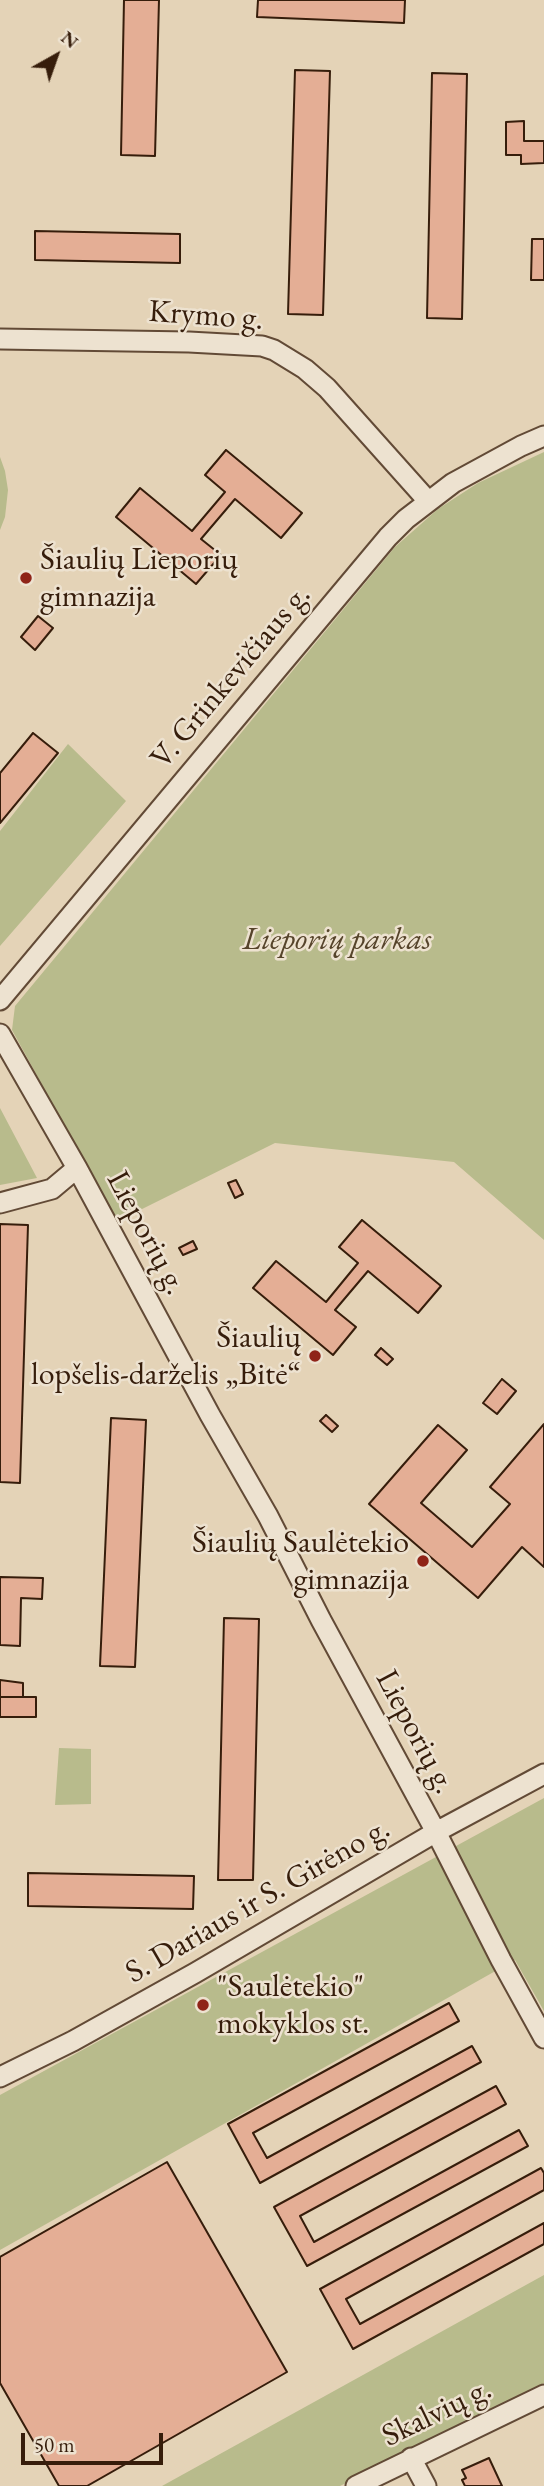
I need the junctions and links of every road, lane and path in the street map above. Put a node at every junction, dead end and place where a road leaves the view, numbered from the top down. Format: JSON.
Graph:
{"nodes":[{"id":1,"x":0,"y":339,"type":"edge"},
{"id":2,"x":544,"y":436,"type":"edge"},
{"id":3,"x":428,"y":501,"type":"junction"},
{"id":4,"x":0,"y":1000,"type":"edge"},
{"id":5,"x":0,"y":1034,"type":"edge"},
{"id":6,"x":77,"y":1168,"type":"junction"},
{"id":7,"x":0,"y":1203,"type":"edge"},
{"id":8,"x":544,"y":1774,"type":"edge"},
{"id":9,"x":436,"y":1832,"type":"junction"},
{"id":10,"x":544,"y":2038,"type":"edge"},
{"id":11,"x":0,"y":2077,"type":"edge"},
{"id":12,"x":544,"y":2395,"type":"edge"},
{"id":13,"x":411,"y":2458,"type":"junction"},
{"id":14,"x":356,"y":2486,"type":"edge"},
{"id":15,"x":426,"y":2486,"type":"edge"}],
"edges":[{"from":1,"to":3,"type":"street","name":"Krymo g."},
{"from":2,"to":3,"type":"street","name":"V. Grinkevičiaus g."},
{"from":3,"to":4,"type":"street","name":"V. Grinkevičiaus g."},
{"from":5,"to":6,"type":"street","name":"Lieporių g."},
{"from":6,"to":7,"type":"street"},
{"from":6,"to":9,"type":"street","name":"Lieporių g."},
{"from":8,"to":9,"type":"street","name":"S. Dariaus ir S. Girėno g."},
{"from":9,"to":10,"type":"street","name":"Lieporių g."},
{"from":9,"to":11,"type":"street","name":"S. Dariaus ir S. Girėno g."},
{"from":12,"to":13,"type":"street","name":"Skalvių g."},
{"from":13,"to":14,"type":"street","name":"Skalvių g."},
{"from":13,"to":15,"type":"street"}]}
